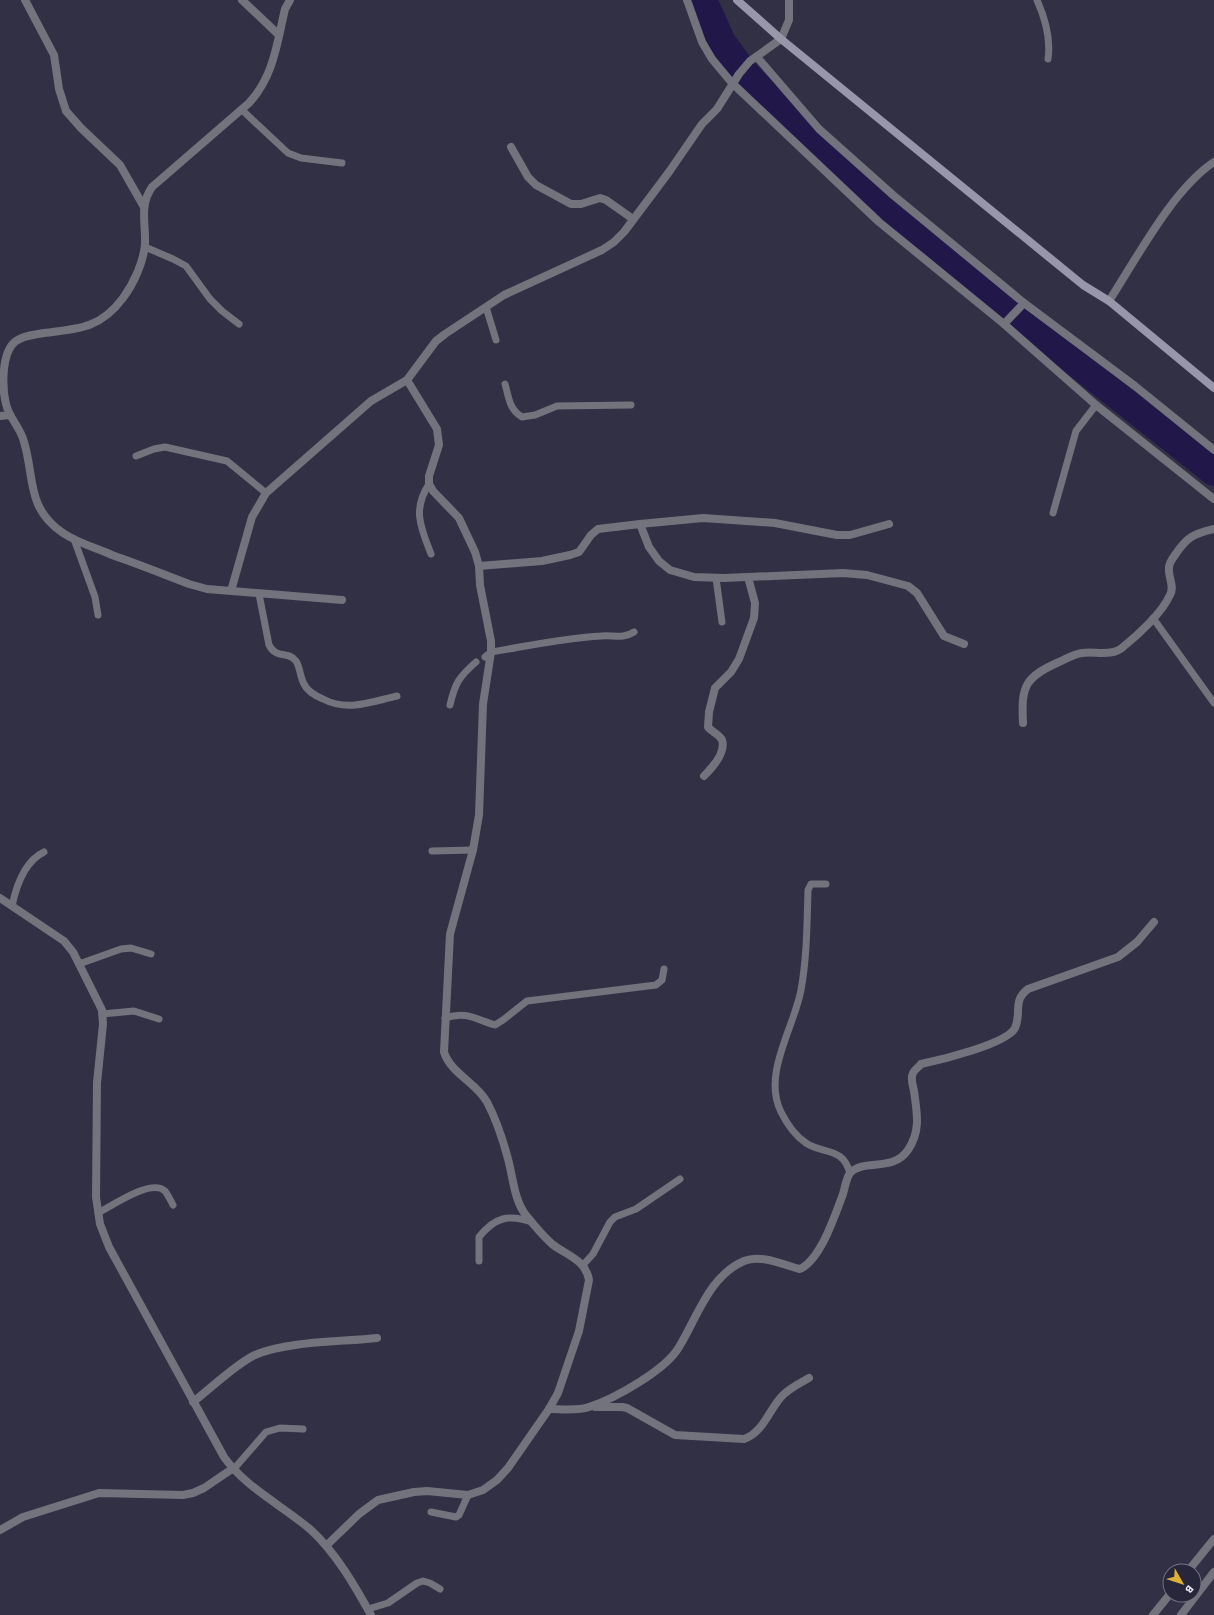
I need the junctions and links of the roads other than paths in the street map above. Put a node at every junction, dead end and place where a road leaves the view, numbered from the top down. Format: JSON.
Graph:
{"nodes":[{"id":1,"x":25,"y":0,"type":"edge"},
{"id":2,"x":242,"y":0,"type":"edge"},
{"id":3,"x":290,"y":0,"type":"edge"},
{"id":4,"x":687,"y":0,"type":"edge"},
{"id":5,"x":737,"y":0,"type":"edge"},
{"id":6,"x":789,"y":0,"type":"edge"},
{"id":7,"x":1037,"y":0,"type":"edge"},
{"id":8,"x":279,"y":35,"type":"junction"},
{"id":9,"x":781,"y":39,"type":"junction"},
{"id":10,"x":754,"y":59,"type":"junction"},
{"id":11,"x":1048,"y":59,"type":"dead end"},
{"id":12,"x":732,"y":83,"type":"junction"},
{"id":13,"x":242,"y":110,"type":"junction"},
{"id":14,"x":510,"y":147,"type":"dead end"},
{"id":15,"x":1214,"y":162,"type":"edge"},
{"id":16,"x":342,"y":163,"type":"dead end"},
{"id":17,"x":144,"y":207,"type":"junction"},
{"id":18,"x":632,"y":219,"type":"junction"},
{"id":19,"x":144,"y":247,"type":"junction"},
{"id":20,"x":1109,"y":301,"type":"junction"},
{"id":21,"x":1022,"y":304,"type":"junction"},
{"id":22,"x":486,"y":307,"type":"junction"},
{"id":23,"x":1005,"y":322,"type":"junction"},
{"id":24,"x":239,"y":324,"type":"dead end"},
{"id":25,"x":496,"y":340,"type":"dead end"},
{"id":26,"x":407,"y":380,"type":"junction"},
{"id":27,"x":506,"y":384,"type":"dead end"},
{"id":28,"x":1214,"y":388,"type":"edge"},
{"id":29,"x":631,"y":405,"type":"dead end"},
{"id":30,"x":1096,"y":405,"type":"junction"},
{"id":31,"x":10,"y":415,"type":"junction"},
{"id":32,"x":0,"y":416,"type":"edge"},
{"id":33,"x":1214,"y":450,"type":"edge"},
{"id":34,"x":136,"y":456,"type":"dead end"},
{"id":35,"x":429,"y":484,"type":"junction"},
{"id":36,"x":266,"y":493,"type":"junction"},
{"id":37,"x":1214,"y":499,"type":"edge"},
{"id":38,"x":1053,"y":513,"type":"dead end"},
{"id":39,"x":640,"y":524,"type":"junction"},
{"id":40,"x":889,"y":524,"type":"dead end"},
{"id":41,"x":1214,"y":529,"type":"edge"},
{"id":42,"x":74,"y":539,"type":"junction"},
{"id":43,"x":431,"y":554,"type":"dead end"},
{"id":44,"x":479,"y":566,"type":"junction"},
{"id":45,"x":748,"y":577,"type":"junction"},
{"id":46,"x":716,"y":578,"type":"junction"},
{"id":47,"x":231,"y":591,"type":"junction"},
{"id":48,"x":259,"y":594,"type":"junction"},
{"id":49,"x":342,"y":600,"type":"dead end"},
{"id":50,"x":98,"y":615,"type":"dead end"},
{"id":51,"x":1153,"y":618,"type":"junction"},
{"id":52,"x":722,"y":622,"type":"dead end"},
{"id":53,"x":634,"y":632,"type":"dead end"},
{"id":54,"x":964,"y":644,"type":"dead end"},
{"id":55,"x":488,"y":655,"type":"junction"},
{"id":56,"x":476,"y":662,"type":"dead end"},
{"id":57,"x":397,"y":696,"type":"dead end"},
{"id":58,"x":1214,"y":703,"type":"edge"},
{"id":59,"x":450,"y":705,"type":"dead end"},
{"id":60,"x":1023,"y":723,"type":"dead end"},
{"id":61,"x":704,"y":776,"type":"dead end"},
{"id":62,"x":473,"y":850,"type":"junction"},
{"id":63,"x":432,"y":851,"type":"dead end"},
{"id":64,"x":44,"y":852,"type":"dead end"},
{"id":65,"x":826,"y":884,"type":"dead end"},
{"id":66,"x":0,"y":898,"type":"edge"},
{"id":67,"x":12,"y":906,"type":"junction"},
{"id":68,"x":1154,"y":922,"type":"dead end"},
{"id":69,"x":151,"y":954,"type":"dead end"},
{"id":70,"x":79,"y":964,"type":"junction"},
{"id":71,"x":664,"y":969,"type":"dead end"},
{"id":72,"x":102,"y":1014,"type":"junction"},
{"id":73,"x":445,"y":1018,"type":"junction"},
{"id":74,"x":159,"y":1019,"type":"dead end"},
{"id":75,"x":850,"y":1173,"type":"junction"},
{"id":76,"x":680,"y":1179,"type":"dead end"},
{"id":77,"x":173,"y":1205,"type":"dead end"},
{"id":78,"x":98,"y":1213,"type":"junction"},
{"id":79,"x":533,"y":1222,"type":"junction"},
{"id":80,"x":479,"y":1261,"type":"dead end"},
{"id":81,"x":583,"y":1265,"type":"junction"},
{"id":82,"x":377,"y":1338,"type":"dead end"},
{"id":83,"x":809,"y":1378,"type":"dead end"},
{"id":84,"x":193,"y":1402,"type":"junction"},
{"id":85,"x":588,"y":1408,"type":"junction"},
{"id":86,"x":550,"y":1409,"type":"junction"},
{"id":87,"x":303,"y":1429,"type":"dead end"},
{"id":88,"x":233,"y":1469,"type":"junction"},
{"id":89,"x":468,"y":1495,"type":"junction"},
{"id":90,"x":431,"y":1512,"type":"dead end"},
{"id":91,"x":0,"y":1530,"type":"edge"},
{"id":92,"x":1214,"y":1539,"type":"edge"},
{"id":93,"x":327,"y":1546,"type":"junction"},
{"id":94,"x":1194,"y":1563,"type":"edge"},
{"id":95,"x":1214,"y":1572,"type":"edge"},
{"id":96,"x":440,"y":1589,"type":"dead end"},
{"id":97,"x":1163,"y":1603,"type":"edge"},
{"id":98,"x":370,"y":1612,"type":"edge"},
{"id":99,"x":1153,"y":1615,"type":"edge"},
{"id":100,"x":1181,"y":1615,"type":"edge"}],
"edges":[{"from":1,"to":17,"type":"street"},
{"from":2,"to":8,"type":"street"},
{"from":3,"to":8,"type":"street"},
{"from":4,"to":12,"type":"street"},
{"from":5,"to":9,"type":"street"},
{"from":6,"to":9,"type":"street"},
{"from":7,"to":11,"type":"lane"},
{"from":8,"to":13,"type":"street"},
{"from":9,"to":10,"type":"street"},
{"from":9,"to":20,"type":"street"},
{"from":10,"to":12,"type":"street"},
{"from":10,"to":21,"type":"street"},
{"from":12,"to":18,"type":"street"},
{"from":12,"to":23,"type":"street"},
{"from":13,"to":16,"type":"lane"},
{"from":13,"to":17,"type":"street"},
{"from":14,"to":18,"type":"street"},
{"from":15,"to":20,"type":"street"},
{"from":17,"to":19,"type":"street"},
{"from":18,"to":22,"type":"street"},
{"from":19,"to":24,"type":"lane"},
{"from":19,"to":31,"type":"street"},
{"from":20,"to":28,"type":"street"},
{"from":21,"to":23,"type":"street"},
{"from":21,"to":33,"type":"street"},
{"from":22,"to":25,"type":"lane"},
{"from":22,"to":26,"type":"street"},
{"from":23,"to":30,"type":"street"},
{"from":26,"to":35,"type":"street"},
{"from":26,"to":36,"type":"street"},
{"from":27,"to":29,"type":"lane"},
{"from":30,"to":37,"type":"street"},
{"from":30,"to":38,"type":"lane"},
{"from":31,"to":32,"type":"street"},
{"from":31,"to":42,"type":"street"},
{"from":34,"to":36,"type":"lane"},
{"from":35,"to":43,"type":"lane"},
{"from":35,"to":44,"type":"street"},
{"from":36,"to":47,"type":"street"},
{"from":39,"to":40,"type":"street"},
{"from":39,"to":44,"type":"street"},
{"from":39,"to":46,"type":"street"},
{"from":41,"to":51,"type":"street"},
{"from":42,"to":47,"type":"street"},
{"from":42,"to":50,"type":"lane"},
{"from":44,"to":55,"type":"street"},
{"from":45,"to":46,"type":"street"},
{"from":45,"to":54,"type":"street"},
{"from":45,"to":61,"type":"street"},
{"from":46,"to":52,"type":"lane"},
{"from":47,"to":48,"type":"street"},
{"from":48,"to":49,"type":"street"},
{"from":48,"to":57,"type":"lane"},
{"from":51,"to":58,"type":"lane"},
{"from":51,"to":60,"type":"street"},
{"from":53,"to":55,"type":"lane"},
{"from":55,"to":62,"type":"street"},
{"from":56,"to":59,"type":"lane"},
{"from":62,"to":63,"type":"lane"},
{"from":62,"to":73,"type":"street"},
{"from":64,"to":67,"type":"lane"},
{"from":65,"to":75,"type":"lane"},
{"from":66,"to":67,"type":"street"},
{"from":67,"to":70,"type":"street"},
{"from":68,"to":75,"type":"street"},
{"from":69,"to":70,"type":"lane"},
{"from":70,"to":72,"type":"street"},
{"from":71,"to":73,"type":"lane"},
{"from":72,"to":74,"type":"lane"},
{"from":72,"to":78,"type":"street"},
{"from":73,"to":79,"type":"street"},
{"from":75,"to":85,"type":"street"},
{"from":76,"to":81,"type":"lane"},
{"from":77,"to":78,"type":"lane"},
{"from":78,"to":84,"type":"street"},
{"from":79,"to":80,"type":"lane"},
{"from":79,"to":81,"type":"street"},
{"from":81,"to":86,"type":"street"},
{"from":82,"to":84,"type":"street"},
{"from":83,"to":85,"type":"street"},
{"from":84,"to":88,"type":"street"},
{"from":85,"to":86,"type":"street"},
{"from":86,"to":89,"type":"street"},
{"from":87,"to":88,"type":"lane"},
{"from":88,"to":91,"type":"street"},
{"from":88,"to":93,"type":"street"},
{"from":89,"to":90,"type":"lane"},
{"from":89,"to":93,"type":"street"},
{"from":92,"to":94,"type":"street"},
{"from":93,"to":98,"type":"street"},
{"from":95,"to":100,"type":"street"},
{"from":96,"to":98,"type":"lane"},
{"from":97,"to":99,"type":"street"}]}
